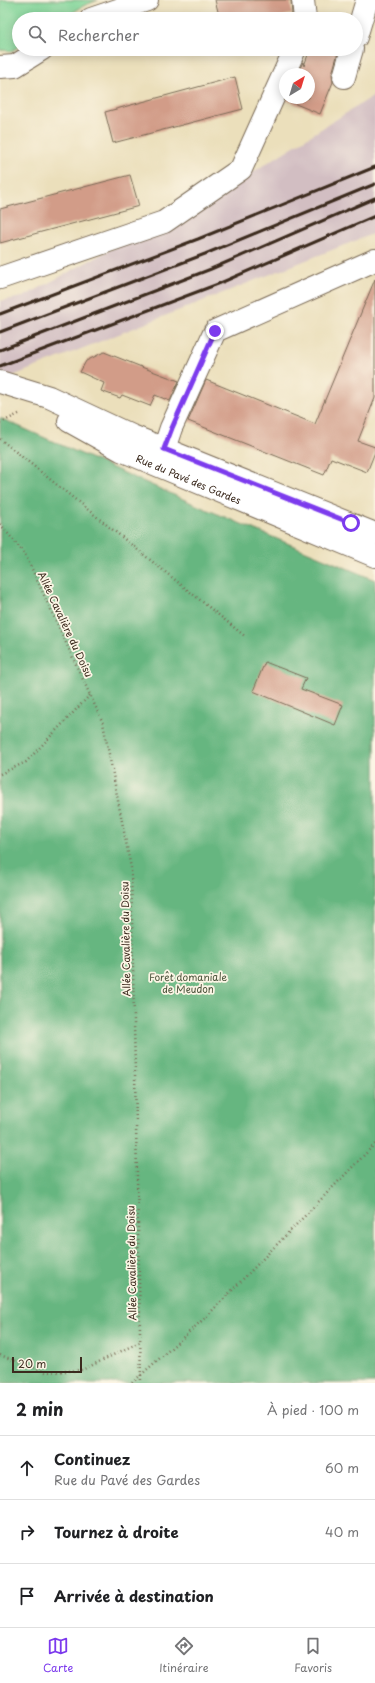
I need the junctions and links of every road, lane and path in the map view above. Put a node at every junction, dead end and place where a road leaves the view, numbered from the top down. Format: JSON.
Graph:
{"nodes":[{"id":1,"x":146,"y":0,"type":"edge"},
{"id":2,"x":303,"y":0,"type":"edge"},
{"id":3,"x":367,"y":0,"type":"edge"},
{"id":4,"x":111,"y":12,"type":"edge"},
{"id":5,"x":304,"y":12,"type":"edge"},
{"id":6,"x":363,"y":13,"type":"edge"},
{"id":7,"x":31,"y":56,"type":"edge"},
{"id":8,"x":292,"y":56,"type":"edge"},
{"id":9,"x":350,"y":56,"type":"edge"},
{"id":10,"x":0,"y":67,"type":"edge"},
{"id":11,"x":344,"y":77,"type":"dead end"},
{"id":12,"x":375,"y":260,"type":"edge"},
{"id":13,"x":0,"y":278,"type":"edge"},
{"id":14,"x":5,"y":384,"type":"edge"},
{"id":15,"x":0,"y":439,"type":"edge"},
{"id":16,"x":164,"y":449,"type":"junction"},
{"id":17,"x":0,"y":524,"type":"edge"},
{"id":18,"x":375,"y":534,"type":"edge"},
{"id":19,"x":375,"y":556,"type":"edge"},
{"id":20,"x":246,"y":637,"type":"dead end"},
{"id":21,"x":90,"y":695,"type":"junction"},
{"id":22,"x":0,"y":774,"type":"edge"},
{"id":23,"x":375,"y":1144,"type":"edge"},
{"id":24,"x":140,"y":1342,"type":"junction"},
{"id":25,"x":0,"y":1355,"type":"edge"},
{"id":26,"x":141,"y":1373,"type":"junction"},
{"id":27,"x":132,"y":1383,"type":"edge"},
{"id":28,"x":141,"y":1383,"type":"edge"}],
"edges":[{"from":1,"to":4,"type":"main road"},
{"from":2,"to":5,"type":"main road"},
{"from":3,"to":6,"type":"main road"},
{"from":7,"to":10,"type":"main road"},
{"from":8,"to":13,"type":"main road"},
{"from":9,"to":11,"type":"main road"},
{"from":12,"to":16,"type":"main road"},
{"from":14,"to":16,"type":"main road","name":"Rue du Pavé des Gardes"},
{"from":14,"to":19,"type":"main road","name":"Rue du Pavé des Gardes"},
{"from":15,"to":20,"type":"path"},
{"from":16,"to":18,"type":"main road","name":"Rue du Pavé des Gardes"},
{"from":17,"to":21,"type":"path","name":"Allée Cavalière du Doisu"},
{"from":21,"to":22,"type":"path"},
{"from":21,"to":24,"type":"path","name":"Allée Cavalière du Doisu"},
{"from":23,"to":26,"type":"path"},
{"from":24,"to":25,"type":"path"},
{"from":24,"to":26,"type":"path","name":"Allée Cavalière du Doisu"},
{"from":26,"to":27,"type":"path"},
{"from":26,"to":28,"type":"path","name":"Allée Cavalière du Doisu"}]}
